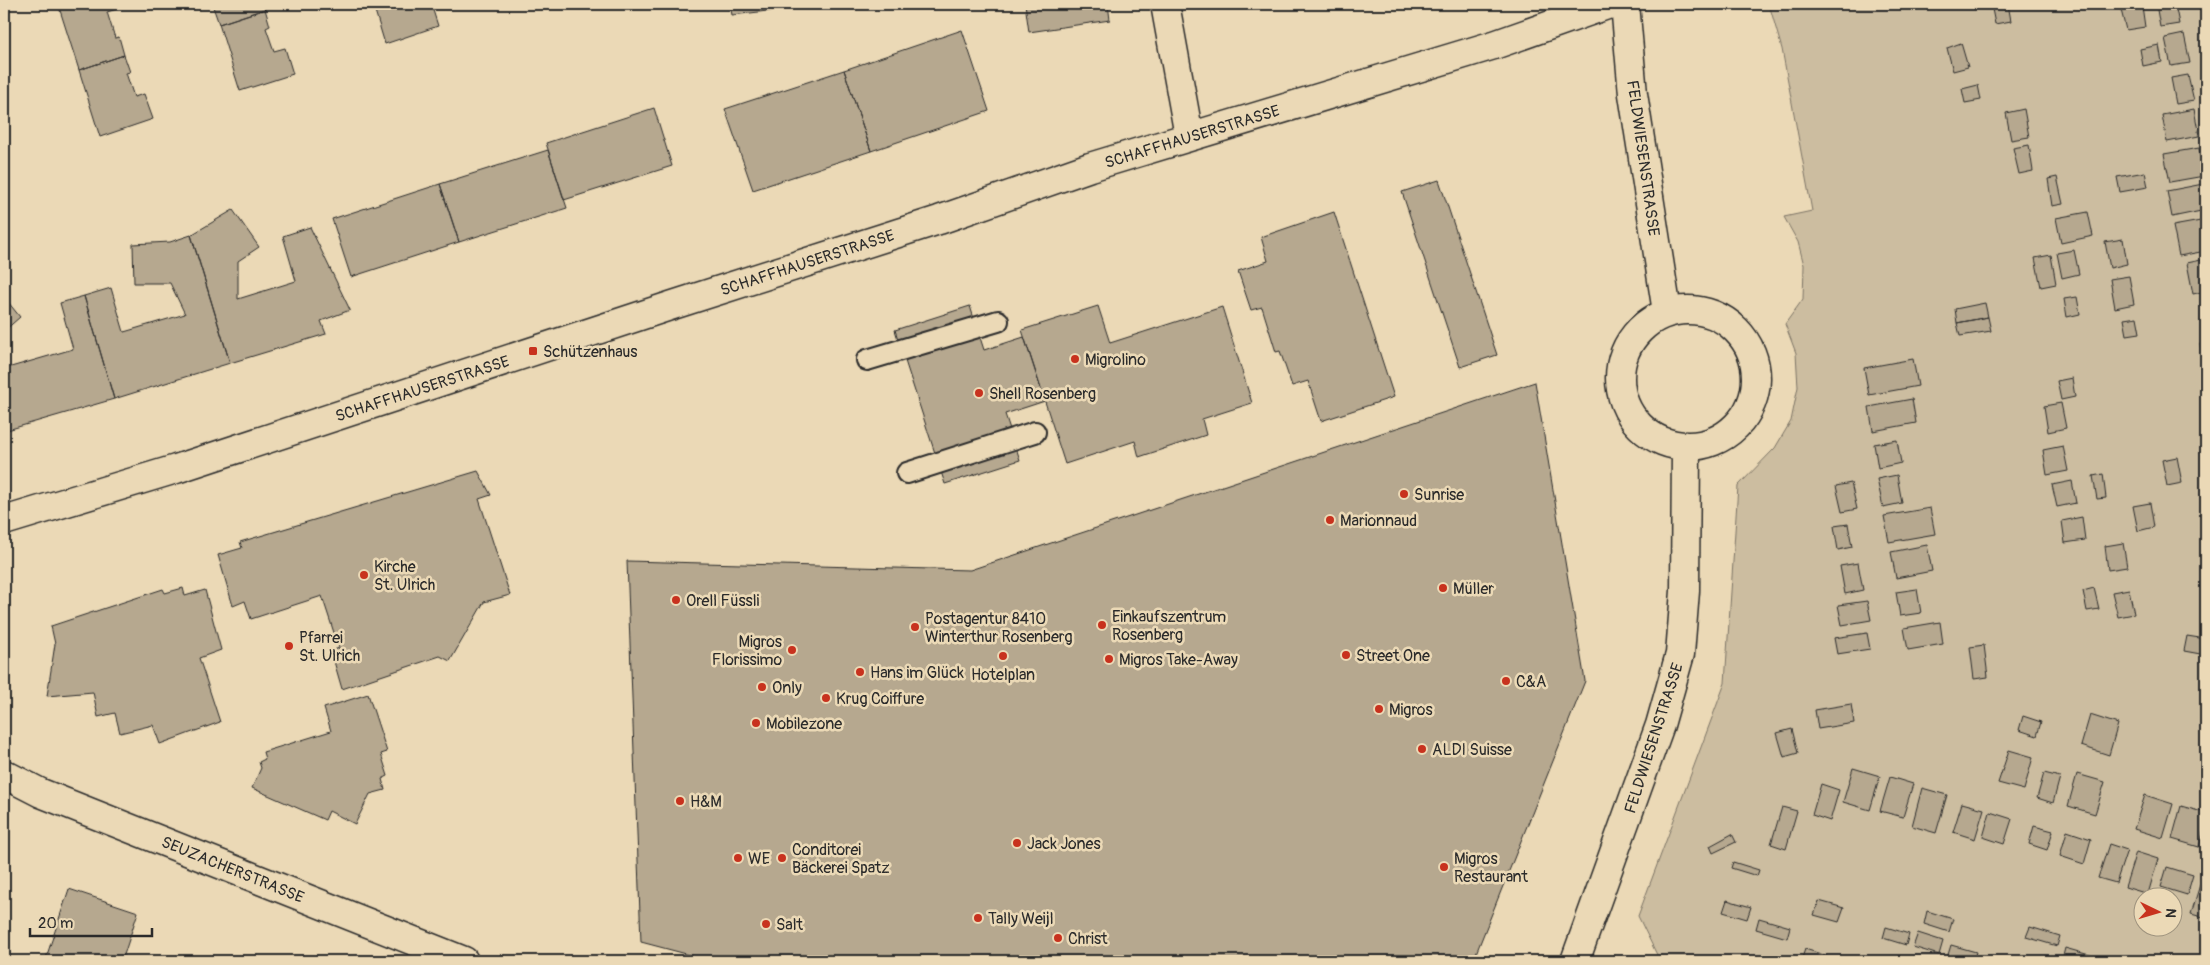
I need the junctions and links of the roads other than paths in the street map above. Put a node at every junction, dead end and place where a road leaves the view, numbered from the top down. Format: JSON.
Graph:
{"nodes":[{"id":1,"x":1165,"y":4,"type":"edge"},
{"id":2,"x":1610,"y":4,"type":"edge"},
{"id":3,"x":1625,"y":4,"type":"edge"},
{"id":4,"x":1189,"y":136,"type":"junction"},
{"id":5,"x":1667,"y":312,"type":"junction"},
{"id":6,"x":998,"y":321,"type":"dead end"},
{"id":7,"x":867,"y":360,"type":"dead end"},
{"id":8,"x":1035,"y":432,"type":"dead end"},
{"id":9,"x":1686,"y":447,"type":"junction"},
{"id":10,"x":908,"y":473,"type":"dead end"},
{"id":11,"x":4,"y":521,"type":"edge"},
{"id":12,"x":4,"y":774,"type":"edge"},
{"id":13,"x":464,"y":961,"type":"edge"},
{"id":14,"x":1575,"y":961,"type":"edge"}],
"edges":[{"from":1,"to":4,"type":"main road"},
{"from":2,"to":4,"type":"main road","name":"SCHAFFHAUSERSTRASSE"},
{"from":3,"to":5,"type":"main road","name":"FELDWIESENSTRASSE"},
{"from":4,"to":11,"type":"main road","name":"SCHAFFHAUSERSTRASSE"},
{"from":5,"to":9,"type":"main road"},
{"from":5,"to":9,"type":"main road"},
{"from":6,"to":7,"type":"lane"},
{"from":8,"to":10,"type":"lane"},
{"from":9,"to":14,"type":"main road","name":"FELDWIESENSTRASSE"},
{"from":12,"to":13,"type":"main road","name":"SEUZACHERSTRASSE"}]}
